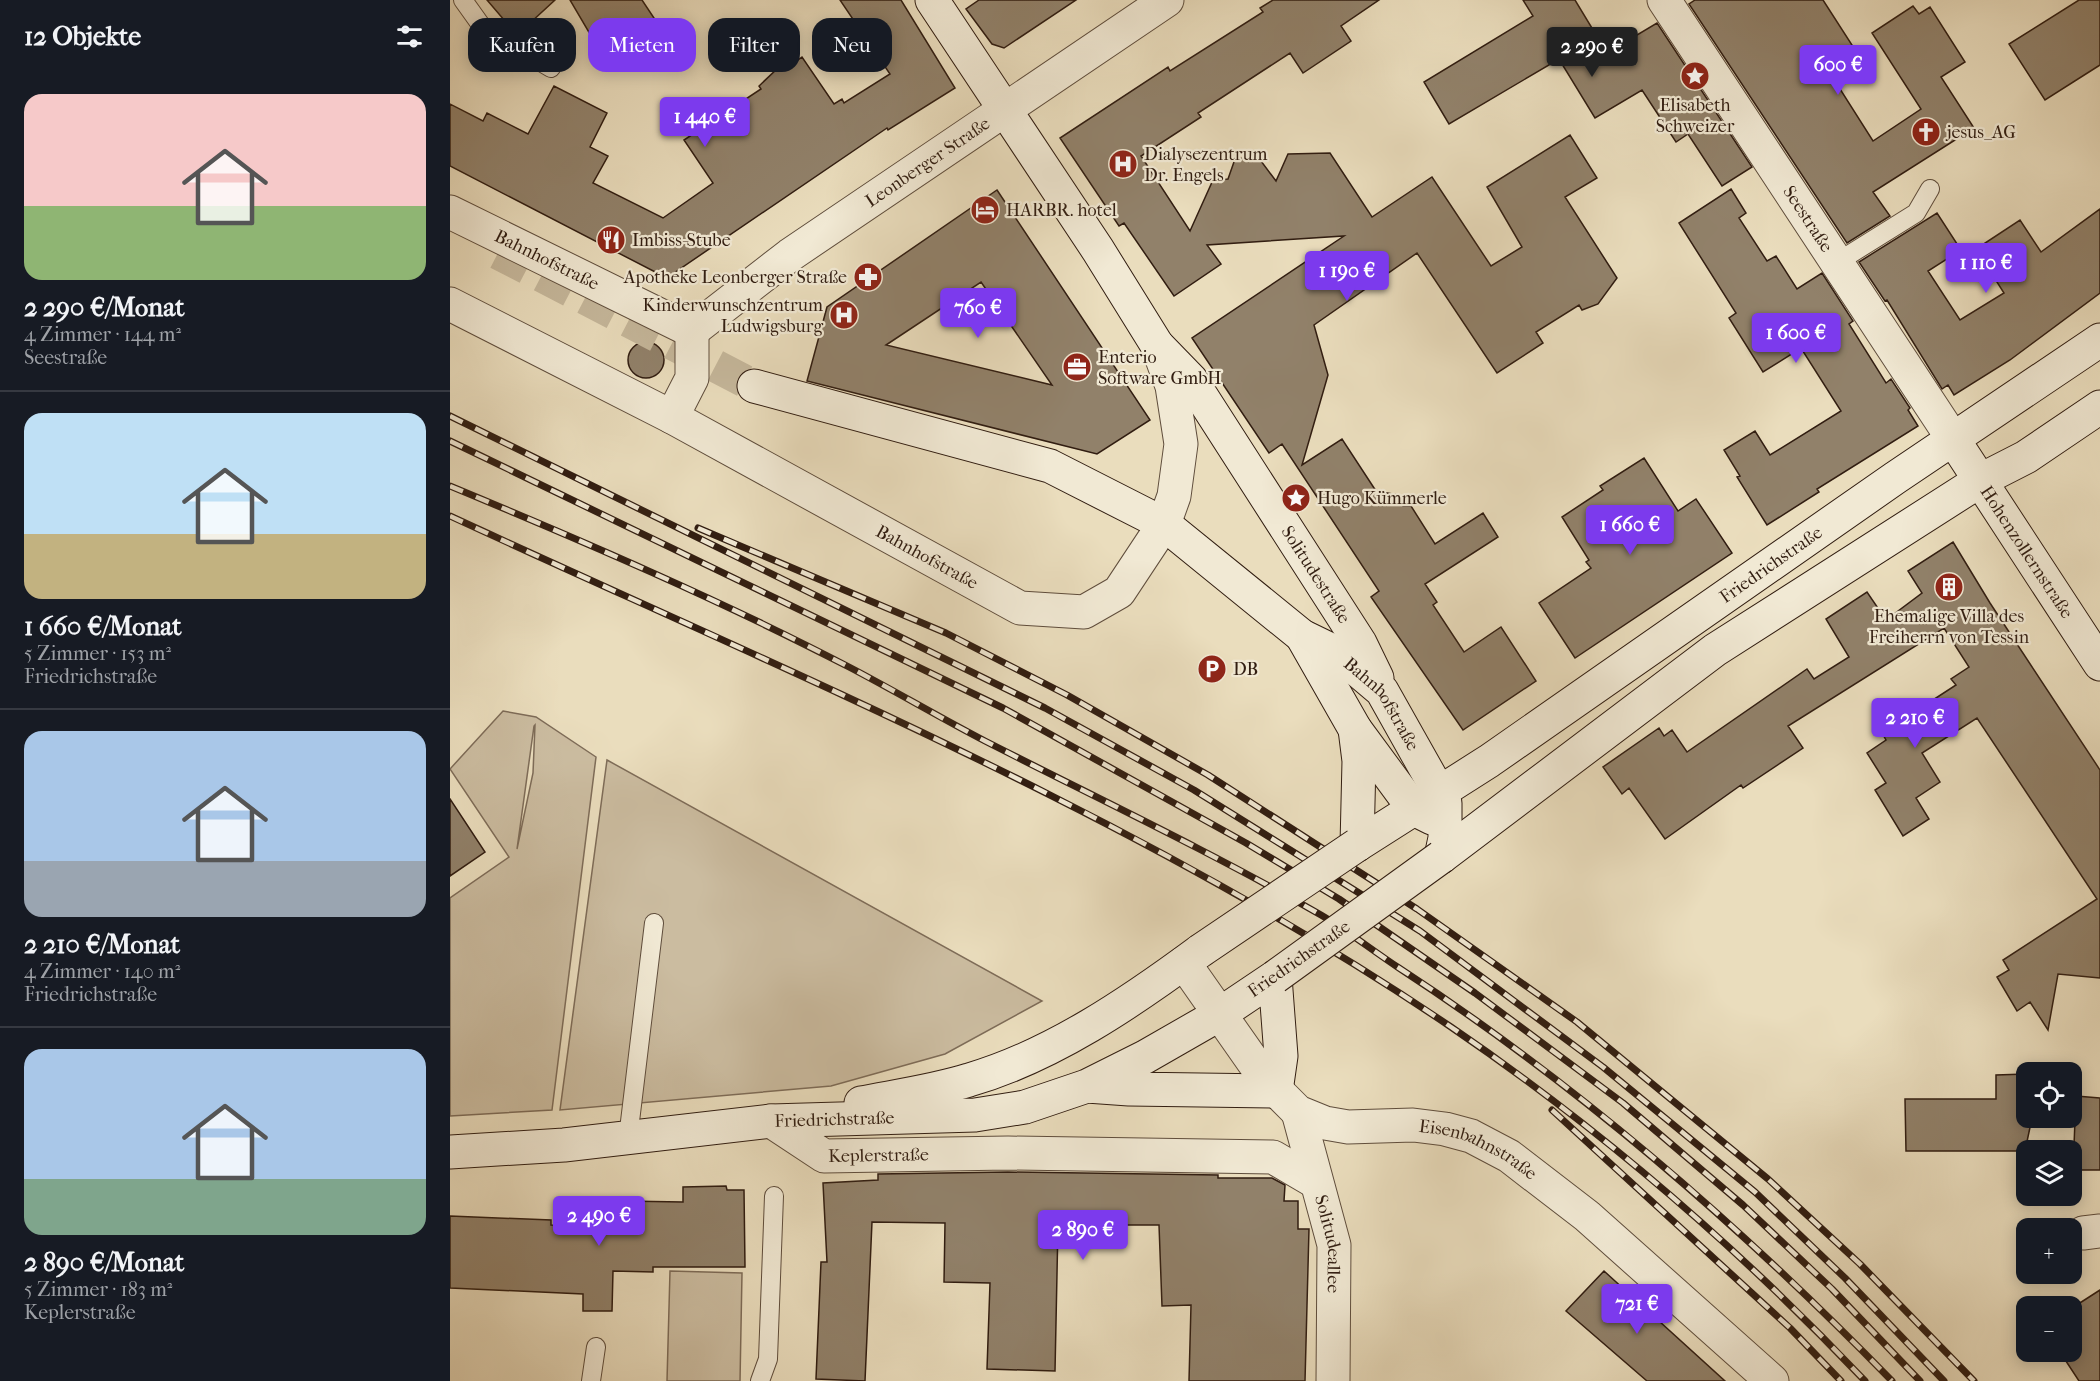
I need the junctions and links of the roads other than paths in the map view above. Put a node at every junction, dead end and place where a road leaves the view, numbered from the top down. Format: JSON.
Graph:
{"nodes":[{"id":1,"x":463,"y":0,"type":"edge"},
{"id":2,"x":932,"y":0,"type":"edge"},
{"id":3,"x":1167,"y":0,"type":"edge"},
{"id":4,"x":1664,"y":0,"type":"edge"},
{"id":5,"x":476,"y":18,"type":"edge"},
{"id":6,"x":1005,"y":108,"type":"junction"},
{"id":7,"x":1930,"y":189,"type":"dead end"},
{"id":8,"x":450,"y":212,"type":"edge"},
{"id":9,"x":1836,"y":263,"type":"junction"},
{"id":10,"x":450,"y":304,"type":"edge"},
{"id":11,"x":692,"y":331,"type":"junction"},
{"id":12,"x":2100,"y":340,"type":"edge"},
{"id":13,"x":1157,"y":345,"type":"junction"},
{"id":14,"x":754,"y":386,"type":"tunnel mouth"},
{"id":15,"x":2100,"y":407,"type":"edge"},
{"id":16,"x":672,"y":417,"type":"junction"},
{"id":17,"x":1953,"y":439,"type":"junction"},
{"id":18,"x":1981,"y":480,"type":"junction"},
{"id":19,"x":1164,"y":524,"type":"junction"},
{"id":20,"x":1302,"y":636,"type":"junction"},
{"id":21,"x":2100,"y":664,"type":"edge"},
{"id":22,"x":1382,"y":691,"type":"junction"},
{"id":23,"x":1355,"y":729,"type":"junction"},
{"id":24,"x":1443,"y":805,"type":"junction"},
{"id":25,"x":1414,"y":809,"type":"junction"},
{"id":26,"x":1490,"y":819,"type":"junction"},
{"id":27,"x":1357,"y":845,"type":"junction"},
{"id":28,"x":1441,"y":857,"type":"junction"},
{"id":29,"x":654,"y":923,"type":"dead end"},
{"id":30,"x":1192,"y":957,"type":"junction"},
{"id":31,"x":1275,"y":977,"type":"junction"},
{"id":32,"x":1220,"y":1014,"type":"junction"},
{"id":33,"x":1087,"y":1086,"type":"junction"},
{"id":34,"x":1287,"y":1101,"type":"junction"},
{"id":35,"x":771,"y":1121,"type":"junction"},
{"id":36,"x":628,"y":1138,"type":"junction"},
{"id":37,"x":450,"y":1152,"type":"edge"},
{"id":38,"x":1314,"y":1181,"type":"junction"},
{"id":39,"x":774,"y":1196,"type":"dead end"},
{"id":40,"x":596,"y":1347,"type":"dead end"},
{"id":41,"x":591,"y":1381,"type":"edge"},
{"id":42,"x":760,"y":1381,"type":"edge"},
{"id":43,"x":1333,"y":1381,"type":"edge"},
{"id":44,"x":1772,"y":1381,"type":"edge"}],
"edges":[{"from":1,"to":5,"type":"lane"},
{"from":2,"to":6,"type":"street","name":"Solitudestraße"},
{"from":3,"to":6,"type":"street","name":"Leonberger Straße"},
{"from":4,"to":9,"type":"street","name":"Seestraße"},
{"from":6,"to":11,"type":"street","name":"Leonberger Straße"},
{"from":6,"to":13,"type":"street","name":"Solitudestraße"},
{"from":7,"to":9,"type":"lane"},
{"from":8,"to":11,"type":"street","name":"Bahnhofstraße"},
{"from":9,"to":17,"type":"street","name":"Seestraße"},
{"from":10,"to":16,"type":"street","name":"Bahnhofstraße"},
{"from":11,"to":16,"type":"street"},
{"from":12,"to":17,"type":"street","name":"Friedrichstraße"},
{"from":13,"to":19,"type":"street","name":"Solitudestraße"},
{"from":13,"to":22,"type":"street","name":"Solitudestraße"},
{"from":14,"to":19,"type":"street","name":"Bahnhofstraße"},
{"from":15,"to":18,"type":"street","name":"Friedrichstraße"},
{"from":16,"to":19,"type":"street","name":"Bahnhofstraße"},
{"from":17,"to":18,"type":"street","name":"Hohenzollernstraße"},
{"from":17,"to":24,"type":"street","name":"Friedrichstraße"},
{"from":18,"to":21,"type":"street","name":"Hohenzollernstraße"},
{"from":18,"to":26,"type":"street","name":"Friedrichstraße"},
{"from":19,"to":20,"type":"street","name":"Bahnhofstraße"},
{"from":20,"to":22,"type":"street","name":"Bahnhofstraße"},
{"from":20,"to":23,"type":"street","name":"Bahnhofstraße"},
{"from":22,"to":24,"type":"street","name":"Bahnhofstraße"},
{"from":23,"to":25,"type":"street","name":"Bahnhofstraße"},
{"from":23,"to":27,"type":"street","name":"Bahnhofstraße"},
{"from":24,"to":25,"type":"street"},
{"from":24,"to":26,"type":"street"},
{"from":24,"to":28,"type":"street"},
{"from":25,"to":27,"type":"street","name":"Friedrichstraße"},
{"from":26,"to":28,"type":"street","name":"Friedrichstraße"},
{"from":27,"to":30,"type":"street","name":"Friedrichstraße","bridge":true},
{"from":28,"to":31,"type":"street","name":"Friedrichstraße","bridge":true},
{"from":29,"to":36,"type":"lane"},
{"from":30,"to":32,"type":"street"},
{"from":30,"to":35,"type":"street","name":"Friedrichstraße"},
{"from":31,"to":32,"type":"street","name":"Friedrichstraße"},
{"from":31,"to":34,"type":"street"},
{"from":32,"to":33,"type":"street","name":"Friedrichstraße"},
{"from":32,"to":34,"type":"street"},
{"from":33,"to":34,"type":"street"},
{"from":33,"to":35,"type":"street","name":"Friedrichstraße"},
{"from":34,"to":38,"type":"street","name":"Solitudeallee"},
{"from":34,"to":44,"type":"street","name":"Eisenbahnstraße"},
{"from":35,"to":36,"type":"street"},
{"from":35,"to":38,"type":"street","name":"Keplerstraße"},
{"from":36,"to":37,"type":"street"},
{"from":38,"to":43,"type":"street","name":"Solitudeallee"},
{"from":39,"to":42,"type":"lane"},
{"from":40,"to":41,"type":"lane"}]}
